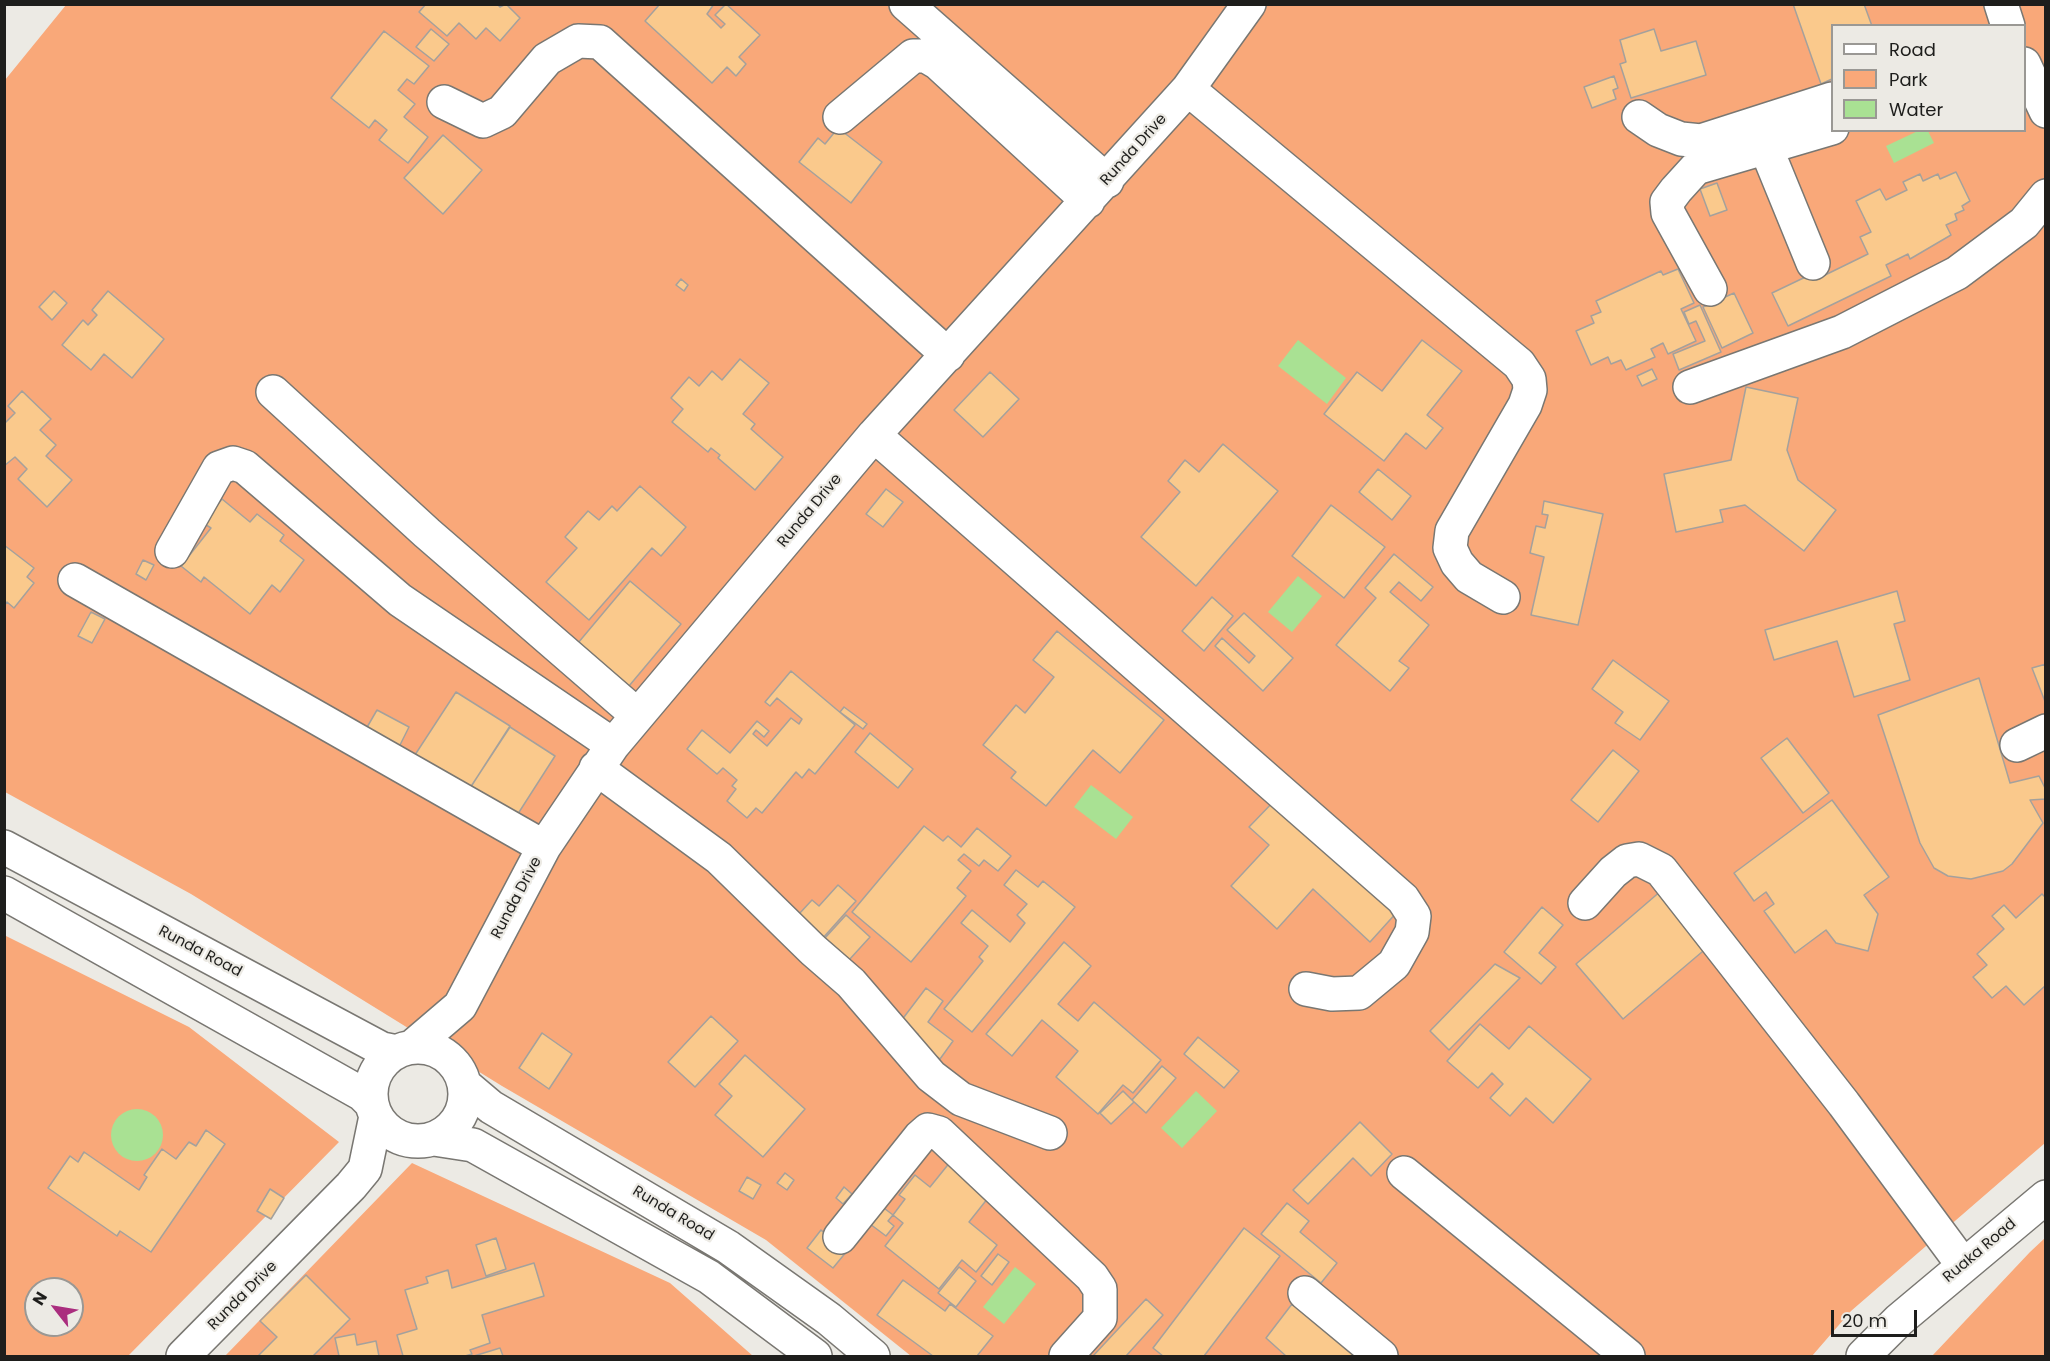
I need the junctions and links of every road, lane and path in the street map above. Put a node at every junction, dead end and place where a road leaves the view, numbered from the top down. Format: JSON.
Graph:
{"nodes":[{"id":1,"x":906,"y":4,"type":"edge"},
{"id":2,"x":2001,"y":4,"type":"edge"},
{"id":3,"x":1246,"y":6,"type":"edge"},
{"id":4,"x":2007,"y":24,"type":"edge"},
{"id":5,"x":2026,"y":70,"type":"edge"},
{"id":6,"x":1188,"y":89,"type":"junction"},
{"id":7,"x":1831,"y":100,"type":"edge"},
{"id":8,"x":444,"y":102,"type":"dead end"},
{"id":9,"x":2046,"y":111,"type":"edge"},
{"id":10,"x":840,"y":117,"type":"dead end"},
{"id":11,"x":1639,"y":117,"type":"dead end"},
{"id":12,"x":1831,"y":130,"type":"edge"},
{"id":13,"x":1766,"y":148,"type":"junction"},
{"id":14,"x":1097,"y":191,"type":"junction"},
{"id":15,"x":2046,"y":196,"type":"edge"},
{"id":16,"x":1813,"y":263,"type":"dead end"},
{"id":17,"x":1710,"y":289,"type":"dead end"},
{"id":18,"x":948,"y":355,"type":"junction"},
{"id":19,"x":1690,"y":387,"type":"dead end"},
{"id":20,"x":273,"y":392,"type":"dead end"},
{"id":21,"x":874,"y":435,"type":"junction"},
{"id":22,"x":172,"y":551,"type":"dead end"},
{"id":23,"x":75,"y":580,"type":"dead end"},
{"id":24,"x":1503,"y":597,"type":"dead end"},
{"id":25,"x":637,"y":715,"type":"junction"},
{"id":26,"x":2046,"y":731,"type":"edge"},
{"id":27,"x":2017,"y":745,"type":"dead end"},
{"id":28,"x":604,"y":757,"type":"junction"},
{"id":29,"x":4,"y":847,"type":"edge"},
{"id":30,"x":544,"y":847,"type":"junction"},
{"id":31,"x":4,"y":893,"type":"edge"},
{"id":32,"x":1585,"y":903,"type":"dead end"},
{"id":33,"x":1306,"y":989,"type":"dead end"},
{"id":34,"x":460,"y":1006,"type":"junction"},
{"id":35,"x":404,"y":1050,"type":"junction"},
{"id":36,"x":460,"y":1075,"type":"junction"},
{"id":37,"x":373,"y":1110,"type":"junction"},
{"id":38,"x":1050,"y":1133,"type":"dead end"},
{"id":39,"x":418,"y":1139,"type":"junction"},
{"id":40,"x":365,"y":1169,"type":"junction"},
{"id":41,"x":1404,"y":1173,"type":"dead end"},
{"id":42,"x":2046,"y":1197,"type":"edge"},
{"id":43,"x":840,"y":1237,"type":"dead end"},
{"id":44,"x":1963,"y":1264,"type":"junction"},
{"id":45,"x":1305,"y":1293,"type":"dead end"},
{"id":46,"x":183,"y":1356,"type":"edge"},
{"id":47,"x":814,"y":1356,"type":"edge"},
{"id":48,"x":873,"y":1356,"type":"edge"},
{"id":49,"x":1066,"y":1356,"type":"edge"},
{"id":50,"x":1381,"y":1356,"type":"edge"},
{"id":51,"x":1628,"y":1356,"type":"edge"},
{"id":52,"x":1863,"y":1356,"type":"edge"}],
"edges":[{"from":1,"to":14,"type":"street"},
{"from":2,"to":4,"type":"street"},
{"from":3,"to":6,"type":"street","name":"Runda Drive"},
{"from":5,"to":9,"type":"street"},
{"from":6,"to":14,"type":"street","name":"Runda Drive"},
{"from":6,"to":24,"type":"street"},
{"from":7,"to":11,"type":"street"},
{"from":8,"to":18,"type":"street"},
{"from":10,"to":14,"type":"street"},
{"from":12,"to":13,"type":"street"},
{"from":13,"to":16,"type":"street"},
{"from":13,"to":17,"type":"street"},
{"from":14,"to":18,"type":"street","name":"Runda Drive"},
{"from":15,"to":19,"type":"street"},
{"from":18,"to":21,"type":"street","name":"Runda Drive"},
{"from":20,"to":25,"type":"street"},
{"from":21,"to":25,"type":"street","name":"Runda Drive"},
{"from":21,"to":33,"type":"street"},
{"from":22,"to":28,"type":"street"},
{"from":23,"to":30,"type":"street"},
{"from":25,"to":28,"type":"street","name":"Runda Drive"},
{"from":26,"to":27,"type":"street"},
{"from":28,"to":30,"type":"street","name":"Runda Drive"},
{"from":28,"to":38,"type":"street"},
{"from":29,"to":35,"type":"street","name":"Runda Road"},
{"from":30,"to":34,"type":"street","name":"Runda Drive"},
{"from":31,"to":37,"type":"street"},
{"from":32,"to":44,"type":"street"},
{"from":34,"to":35,"type":"street","name":"Runda Drive"},
{"from":34,"to":36,"type":"street"},
{"from":35,"to":36,"type":"street"},
{"from":35,"to":37,"type":"street","name":"Runda Drive"},
{"from":36,"to":39,"type":"street"},
{"from":36,"to":48,"type":"street","name":"Runda Road"},
{"from":37,"to":39,"type":"street"},
{"from":37,"to":40,"type":"street","name":"Runda Drive"},
{"from":39,"to":40,"type":"street"},
{"from":39,"to":47,"type":"street"},
{"from":40,"to":46,"type":"street","name":"Runda Drive"},
{"from":41,"to":51,"type":"street"},
{"from":42,"to":44,"type":"street","name":"Ruaka Road"},
{"from":43,"to":49,"type":"street"},
{"from":44,"to":52,"type":"street","name":"Ruaka Road"},
{"from":45,"to":50,"type":"street"}]}
